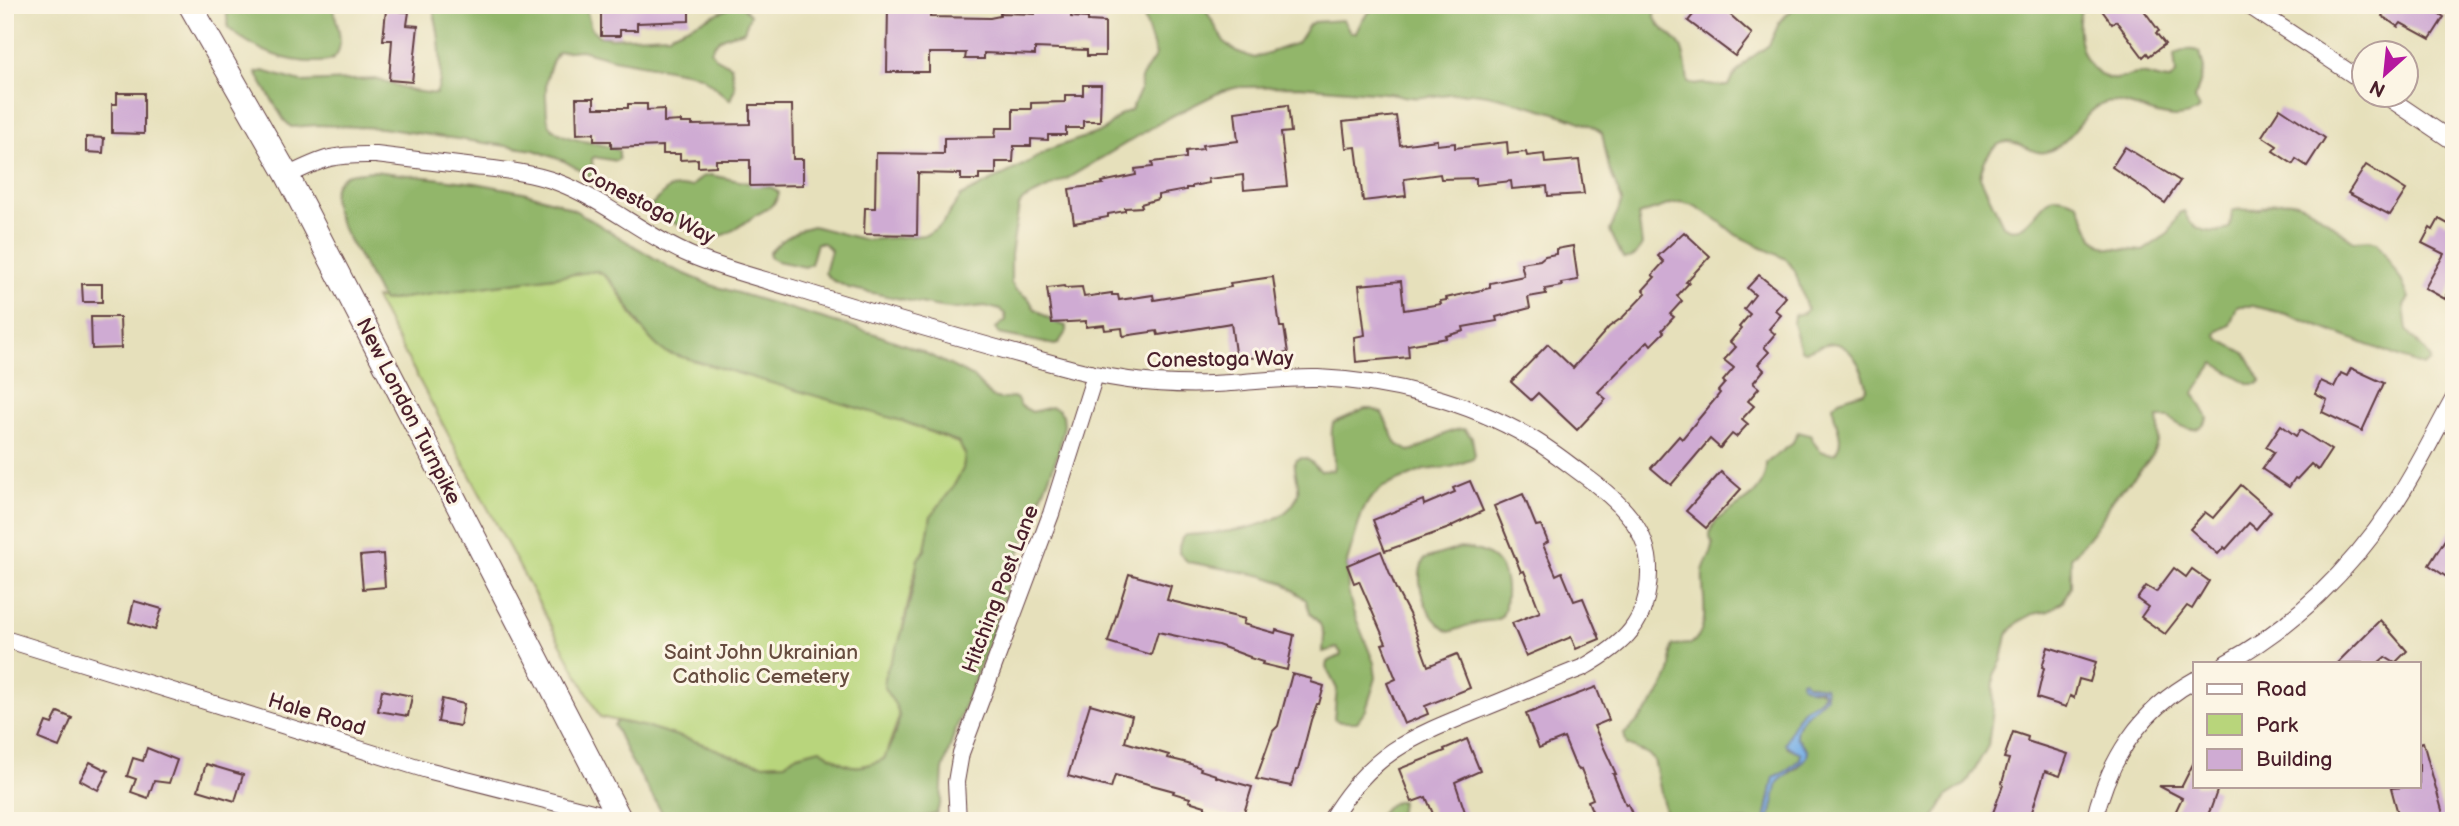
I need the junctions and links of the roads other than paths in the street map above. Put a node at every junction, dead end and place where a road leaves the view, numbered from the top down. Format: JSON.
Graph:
{"nodes":[{"id":1,"x":190,"y":5,"type":"edge"},
{"id":2,"x":2248,"y":5,"type":"edge"},
{"id":3,"x":2350,"y":73,"type":"edge"},
{"id":4,"x":2404,"y":108,"type":"edge"},
{"id":5,"x":2454,"y":142,"type":"edge"},
{"id":6,"x":287,"y":176,"type":"junction"},
{"id":7,"x":1095,"y":374,"type":"junction"},
{"id":8,"x":2454,"y":398,"type":"edge"},
{"id":9,"x":5,"y":639,"type":"edge"},
{"id":10,"x":2228,"y":662,"type":"edge"},
{"id":11,"x":2193,"y":681,"type":"edge"},
{"id":12,"x":620,"y":820,"type":"edge"},
{"id":13,"x":958,"y":821,"type":"edge"},
{"id":14,"x":1330,"y":821,"type":"edge"},
{"id":15,"x":2094,"y":821,"type":"edge"}],
"edges":[{"from":1,"to":6,"type":"street","name":"New London Turnpike"},
{"from":2,"to":3,"type":"street"},
{"from":4,"to":5,"type":"street"},
{"from":6,"to":7,"type":"street","name":"Conestoga Way"},
{"from":6,"to":12,"type":"street","name":"New London Turnpike"},
{"from":7,"to":13,"type":"street","name":"Hitching Post Lane"},
{"from":7,"to":14,"type":"street","name":"Conestoga Way"},
{"from":8,"to":10,"type":"street"},
{"from":9,"to":12,"type":"street","name":"Hale Road"},
{"from":11,"to":15,"type":"street"}]}
